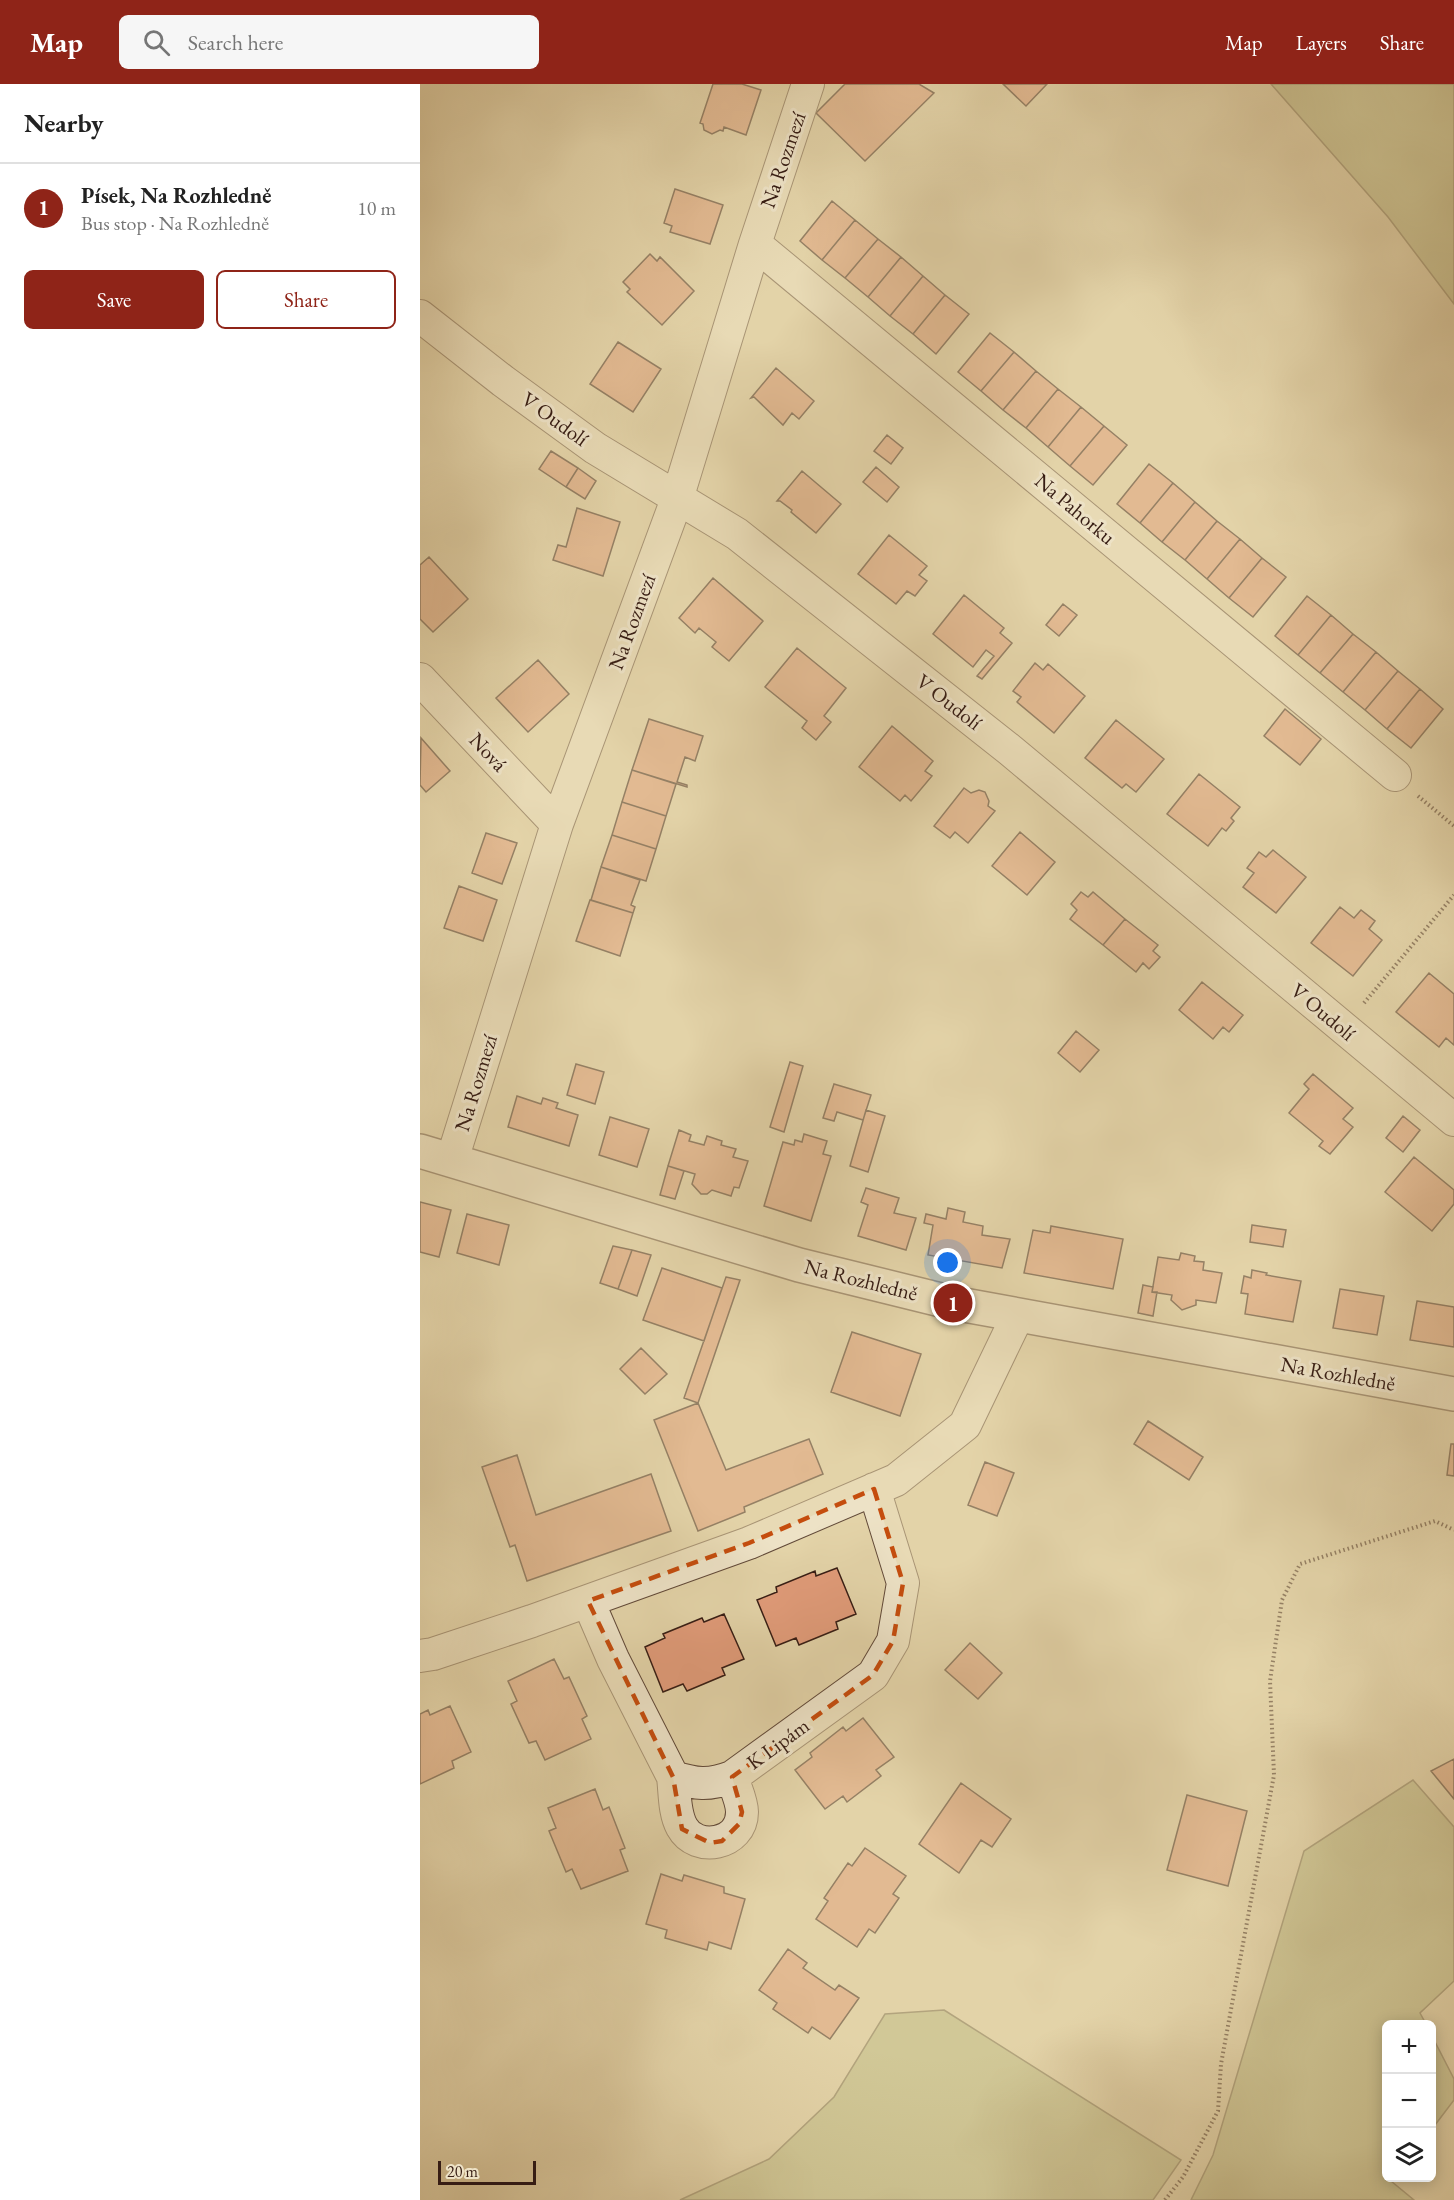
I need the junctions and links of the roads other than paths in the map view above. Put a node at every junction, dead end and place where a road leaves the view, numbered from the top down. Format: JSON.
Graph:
{"nodes":[{"id":1,"x":808,"y":84,"type":"edge"},
{"id":2,"x":754,"y":243,"type":"junction"},
{"id":3,"x":420,"y":316,"type":"edge"},
{"id":4,"x":677,"y":499,"type":"junction"},
{"id":5,"x":420,"y":679,"type":"edge"},
{"id":6,"x":1395,"y":775,"type":"road end"},
{"id":7,"x":557,"y":824,"type":"junction"},
{"id":8,"x":1454,"y":1120,"type":"edge"},
{"id":9,"x":420,"y":1150,"type":"edge"},
{"id":10,"x":452,"y":1160,"type":"junction"},
{"id":11,"x":1018,"y":1315,"type":"junction"},
{"id":12,"x":1454,"y":1394,"type":"edge"},
{"id":13,"x":874,"y":1489,"type":"junction"},
{"id":14,"x":588,"y":1600,"type":"junction"},
{"id":15,"x":420,"y":1656,"type":"edge"},
{"id":16,"x":673,"y":1777,"type":"junction"},
{"id":17,"x":732,"y":1777,"type":"junction"}],
"edges":[{"from":1,"to":2,"type":"street","name":"Na Rozmezí"},
{"from":2,"to":4,"type":"street","name":"Na Rozmezí"},
{"from":2,"to":6,"type":"street","name":"Na Pahorku"},
{"from":3,"to":4,"type":"street","name":"V Oudolí"},
{"from":4,"to":7,"type":"street","name":"Na Rozmezí"},
{"from":4,"to":8,"type":"street","name":"V Oudolí"},
{"from":5,"to":7,"type":"street","name":"Nová"},
{"from":7,"to":10,"type":"street","name":"Na Rozmezí"},
{"from":9,"to":10,"type":"street","name":"Na Rozhledně"},
{"from":10,"to":11,"type":"street","name":"Na Rozhledně"},
{"from":11,"to":12,"type":"street","name":"Na Rozhledně"},
{"from":11,"to":13,"type":"street"},
{"from":13,"to":14,"type":"street"},
{"from":13,"to":17,"type":"street","name":"K Lipám"},
{"from":14,"to":15,"type":"street"},
{"from":14,"to":16,"type":"street"},
{"from":16,"to":17,"type":"street","name":"K Lipám"},
{"from":16,"to":17,"type":"street"}]}
